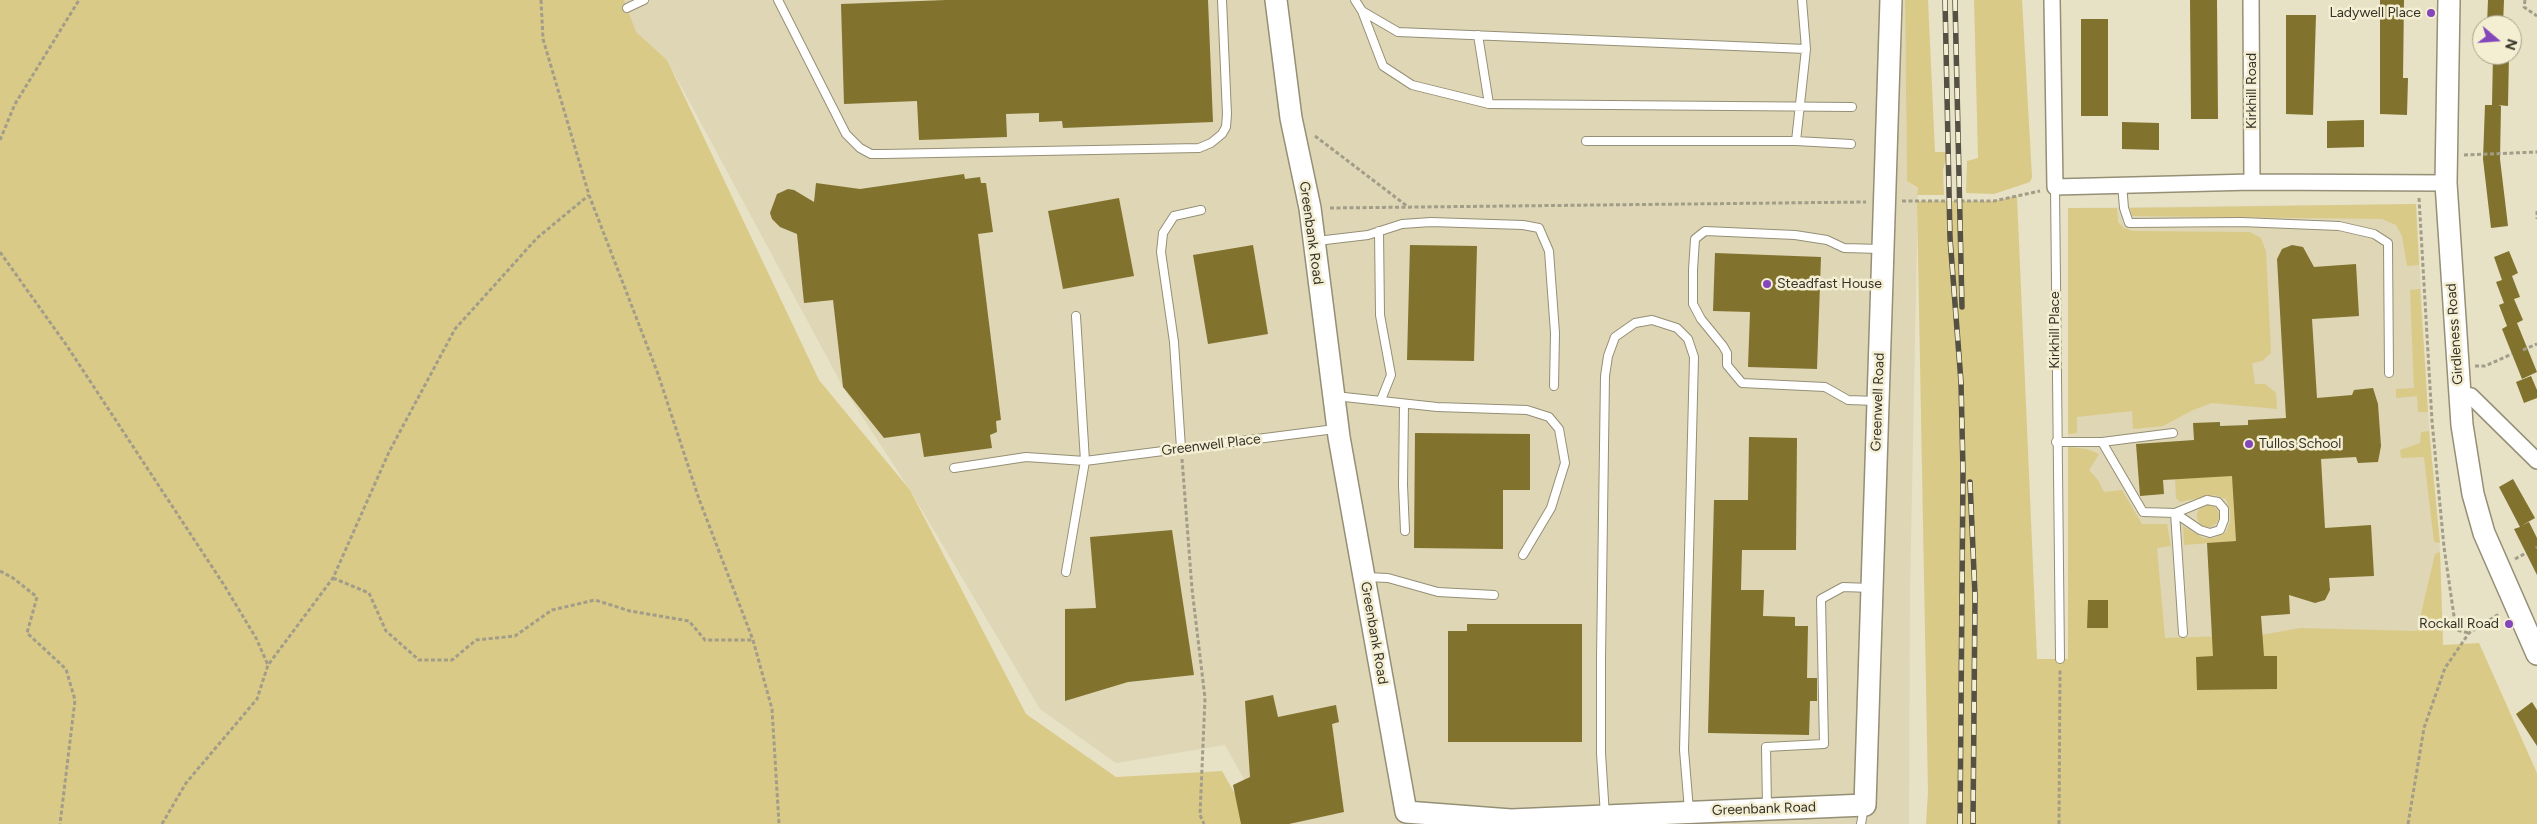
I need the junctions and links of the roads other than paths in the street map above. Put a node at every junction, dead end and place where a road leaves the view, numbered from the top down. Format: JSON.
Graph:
{"nodes":[{"id":1,"x":644,"y":0,"type":"edge"},
{"id":2,"x":778,"y":0,"type":"edge"},
{"id":3,"x":1222,"y":0,"type":"edge"},
{"id":4,"x":1276,"y":0,"type":"edge"},
{"id":5,"x":1355,"y":0,"type":"edge"},
{"id":6,"x":1802,"y":0,"type":"edge"},
{"id":7,"x":1891,"y":0,"type":"edge"},
{"id":8,"x":2052,"y":0,"type":"edge"},
{"id":9,"x":2251,"y":0,"type":"edge"},
{"id":10,"x":2449,"y":0,"type":"edge"},
{"id":11,"x":626,"y":8,"type":"dead end"},
{"id":12,"x":1362,"y":11,"type":"junction"},
{"id":13,"x":1478,"y":35,"type":"junction"},
{"id":14,"x":1806,"y":49,"type":"junction"},
{"id":15,"x":1489,"y":104,"type":"junction"},
{"id":16,"x":1852,"y":107,"type":"dead end"},
{"id":17,"x":1800,"y":108,"type":"junction"},
{"id":18,"x":1796,"y":141,"type":"junction"},
{"id":19,"x":1586,"y":142,"type":"dead end"},
{"id":20,"x":1851,"y":144,"type":"dead end"},
{"id":21,"x":2252,"y":182,"type":"junction"},
{"id":22,"x":2446,"y":183,"type":"junction"},
{"id":23,"x":2122,"y":184,"type":"junction"},
{"id":24,"x":2055,"y":186,"type":"junction"},
{"id":25,"x":1201,"y":210,"type":"dead end"},
{"id":26,"x":1379,"y":231,"type":"junction"},
{"id":27,"x":1314,"y":241,"type":"junction"},
{"id":28,"x":1883,"y":249,"type":"junction"},
{"id":29,"x":1076,"y":316,"type":"dead end"},
{"id":30,"x":2389,"y":373,"type":"dead end"},
{"id":31,"x":1554,"y":386,"type":"dead end"},
{"id":32,"x":2459,"y":394,"type":"junction"},
{"id":33,"x":1333,"y":396,"type":"junction"},
{"id":34,"x":1380,"y":400,"type":"junction"},
{"id":35,"x":1878,"y":401,"type":"junction"},
{"id":36,"x":1404,"y":404,"type":"junction"},
{"id":37,"x":1337,"y":428,"type":"junction"},
{"id":38,"x":2173,"y":433,"type":"dead end"},
{"id":39,"x":2056,"y":442,"type":"junction"},
{"id":40,"x":2102,"y":442,"type":"junction"},
{"id":41,"x":1181,"y":448,"type":"junction"},
{"id":42,"x":1085,"y":461,"type":"junction"},
{"id":43,"x":2537,"y":461,"type":"edge"},
{"id":44,"x":954,"y":468,"type":"dead end"},
{"id":45,"x":2175,"y":513,"type":"junction"},
{"id":46,"x":1405,"y":531,"type":"dead end"},
{"id":47,"x":1523,"y":555,"type":"dead end"},
{"id":48,"x":1066,"y":572,"type":"dead end"},
{"id":49,"x":1364,"y":577,"type":"junction"},
{"id":50,"x":1872,"y":588,"type":"junction"},
{"id":51,"x":1494,"y":595,"type":"dead end"},
{"id":52,"x":2183,"y":633,"type":"dead end"},
{"id":53,"x":2537,"y":654,"type":"edge"},
{"id":54,"x":2060,"y":659,"type":"road end"},
{"id":55,"x":1767,"y":809,"type":"junction"},
{"id":56,"x":1690,"y":812,"type":"junction"},
{"id":57,"x":1863,"y":814,"type":"edge"},
{"id":58,"x":1615,"y":818,"type":"edge"}],
"edges":[{"from":1,"to":11,"type":"lane"},
{"from":2,"to":3,"type":"lane"},
{"from":4,"to":27,"type":"street","name":"Greenbank Road"},
{"from":5,"to":12,"type":"lane"},
{"from":6,"to":14,"type":"lane"},
{"from":7,"to":28,"type":"street","name":"Greenwell Road"},
{"from":8,"to":24,"type":"street","name":"Kirkhill Place"},
{"from":9,"to":21,"type":"street","name":"Kirkhill Road"},
{"from":10,"to":22,"type":"street","name":"Girdleness Road"},
{"from":12,"to":13,"type":"lane"},
{"from":12,"to":15,"type":"lane"},
{"from":13,"to":14,"type":"lane"},
{"from":13,"to":15,"type":"lane"},
{"from":14,"to":17,"type":"lane"},
{"from":15,"to":17,"type":"lane"},
{"from":16,"to":17,"type":"lane"},
{"from":17,"to":18,"type":"lane"},
{"from":18,"to":19,"type":"lane"},
{"from":18,"to":20,"type":"lane"},
{"from":21,"to":22,"type":"street"},
{"from":21,"to":23,"type":"street"},
{"from":22,"to":32,"type":"street","name":"Girdleness Road"},
{"from":23,"to":24,"type":"street"},
{"from":23,"to":30,"type":"lane"},
{"from":24,"to":39,"type":"lane","name":"Kirkhill Place"},
{"from":25,"to":41,"type":"lane"},
{"from":26,"to":27,"type":"lane"},
{"from":26,"to":31,"type":"lane"},
{"from":26,"to":34,"type":"lane"},
{"from":27,"to":33,"type":"street","name":"Greenbank Road"},
{"from":28,"to":35,"type":"street","name":"Greenwell Road"},
{"from":28,"to":35,"type":"lane"},
{"from":29,"to":42,"type":"lane"},
{"from":32,"to":43,"type":"street"},
{"from":32,"to":53,"type":"street","name":"Girdleness Road"},
{"from":33,"to":34,"type":"lane"},
{"from":33,"to":37,"type":"street","name":"Greenbank Road"},
{"from":34,"to":36,"type":"lane"},
{"from":35,"to":50,"type":"street","name":"Greenwell Road"},
{"from":36,"to":46,"type":"lane"},
{"from":36,"to":47,"type":"lane"},
{"from":37,"to":41,"type":"lane","name":"Greenwell Place"},
{"from":37,"to":49,"type":"street","name":"Greenbank Road"},
{"from":38,"to":40,"type":"lane"},
{"from":39,"to":40,"type":"lane"},
{"from":39,"to":54,"type":"lane","name":"Kirkhill Place"},
{"from":40,"to":45,"type":"lane"},
{"from":41,"to":42,"type":"lane","name":"Greenwell Place"},
{"from":42,"to":44,"type":"lane","name":"Greenwell Place"},
{"from":42,"to":48,"type":"lane"},
{"from":45,"to":45,"type":"lane"},
{"from":45,"to":52,"type":"lane"},
{"from":49,"to":51,"type":"lane"},
{"from":49,"to":58,"type":"street","name":"Greenbank Road"},
{"from":50,"to":55,"type":"lane"},
{"from":50,"to":57,"type":"street","name":"Greenwell Road"},
{"from":55,"to":56,"type":"street","name":"Greenbank Road"},
{"from":55,"to":57,"type":"street","name":"Greenbank Road"},
{"from":56,"to":58,"type":"street","name":"Greenbank Road"},
{"from":56,"to":58,"type":"lane"}]}
